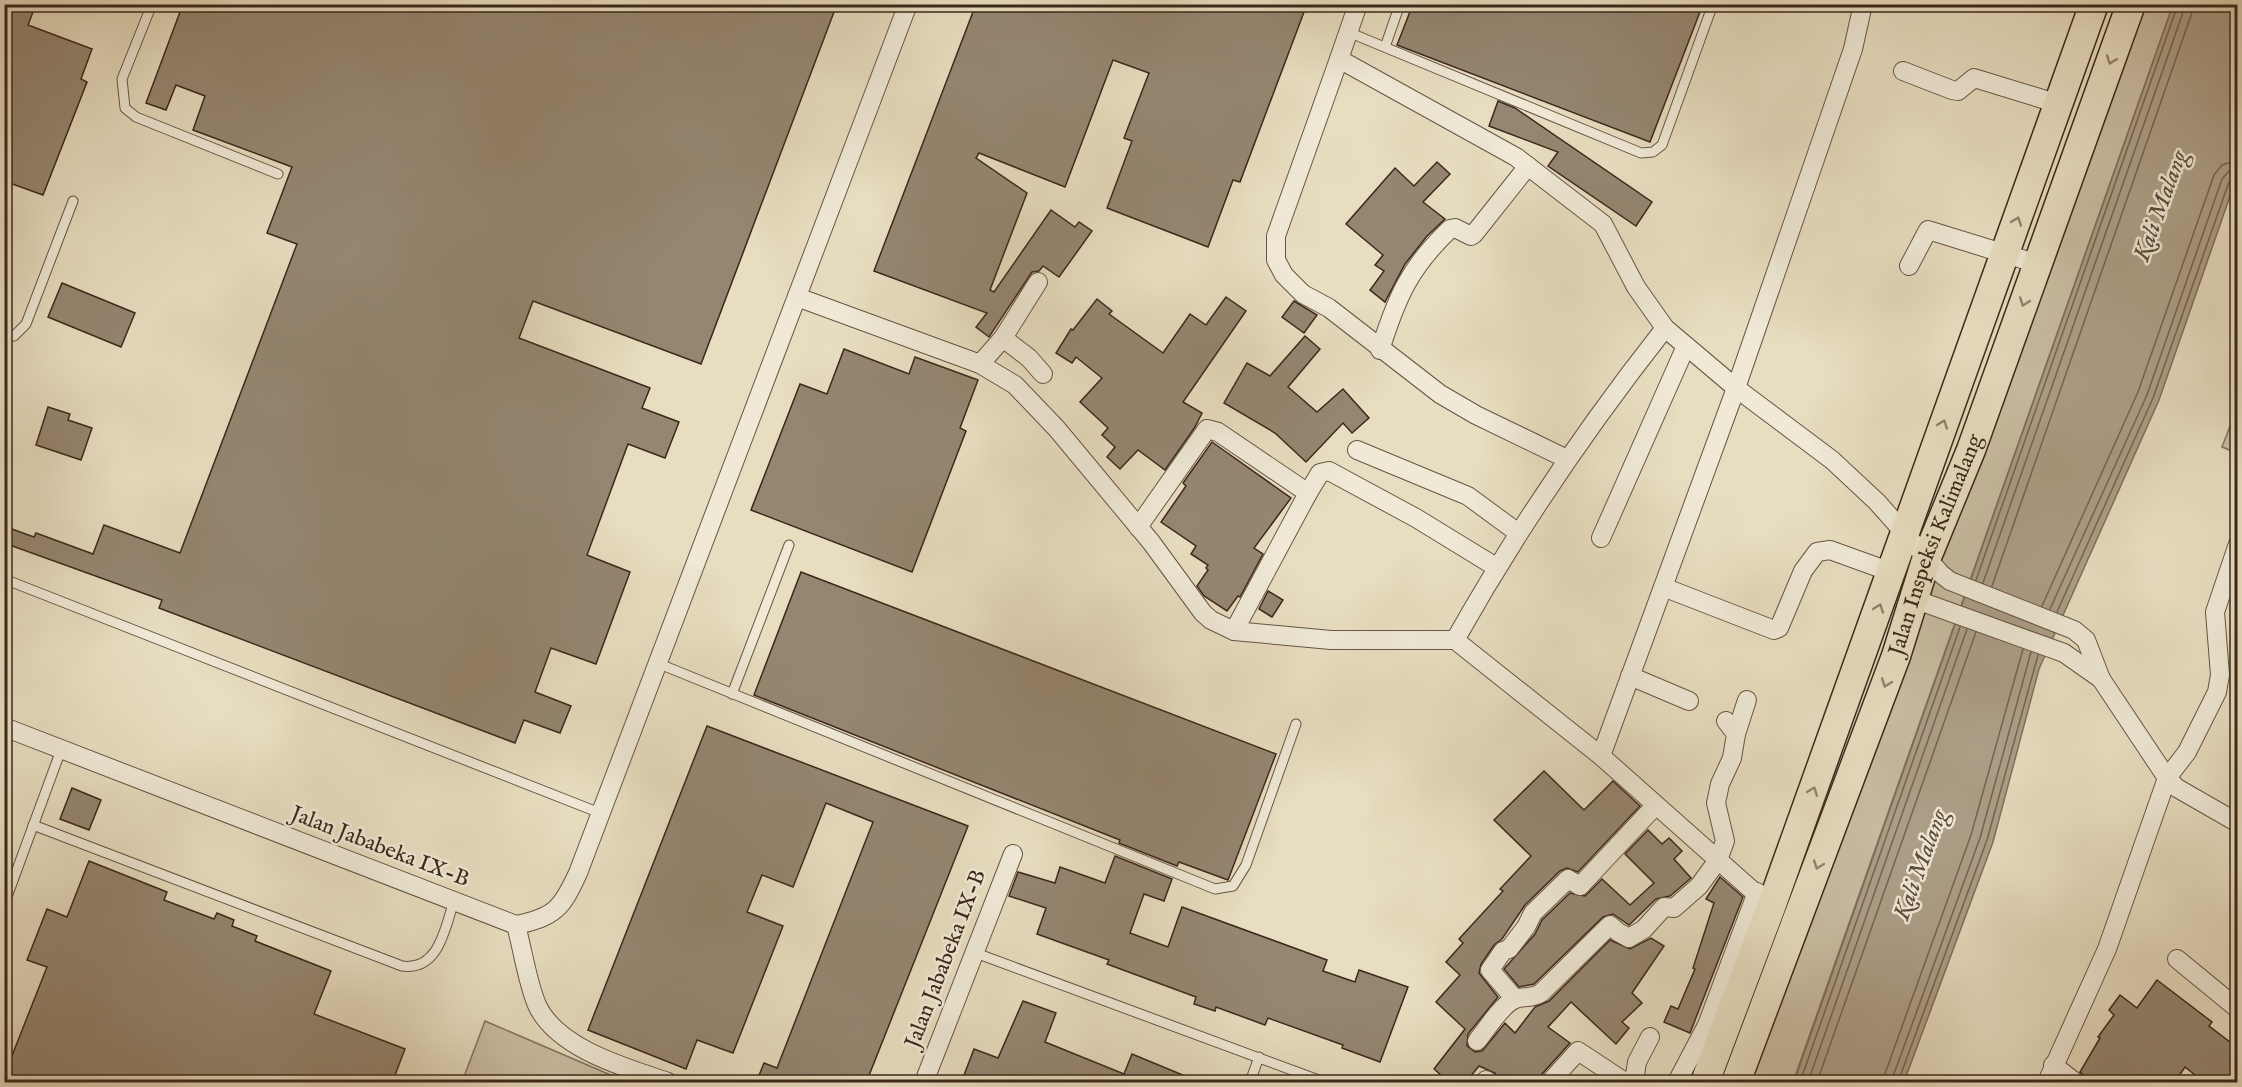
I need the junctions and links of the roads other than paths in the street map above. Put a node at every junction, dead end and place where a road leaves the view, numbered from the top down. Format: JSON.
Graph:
{"nodes":[{"id":1,"x":152,"y":4,"type":"edge"},
{"id":2,"x":908,"y":4,"type":"edge"},
{"id":3,"x":1358,"y":4,"type":"edge"},
{"id":4,"x":1400,"y":4,"type":"edge"},
{"id":5,"x":1713,"y":4,"type":"edge"},
{"id":6,"x":1863,"y":4,"type":"edge"},
{"id":7,"x":2094,"y":4,"type":"edge"},
{"id":8,"x":2131,"y":4,"type":"edge"},
{"id":9,"x":1348,"y":32,"type":"junction"},
{"id":10,"x":1385,"y":46,"type":"junction"},
{"id":11,"x":1339,"y":59,"type":"junction"},
{"id":12,"x":1903,"y":71,"type":"dead end"},
{"id":13,"x":2059,"y":104,"type":"junction"},
{"id":14,"x":1528,"y":166,"type":"junction"},
{"id":15,"x":278,"y":174,"type":"dead end"},
{"id":16,"x":73,"y":201,"type":"dead end"},
{"id":17,"x":2006,"y":252,"type":"junction"},
{"id":18,"x":2038,"y":264,"type":"junction"},
{"id":19,"x":1909,"y":266,"type":"dead end"},
{"id":20,"x":1038,"y":282,"type":"dead end"},
{"id":21,"x":797,"y":297,"type":"junction"},
{"id":22,"x":1665,"y":328,"type":"junction"},
{"id":23,"x":4,"y":337,"type":"edge"},
{"id":24,"x":1003,"y":338,"type":"junction"},
{"id":25,"x":1686,"y":346,"type":"junction"},
{"id":26,"x":1380,"y":350,"type":"junction"},
{"id":27,"x":980,"y":364,"type":"junction"},
{"id":28,"x":1043,"y":374,"type":"dead end"},
{"id":29,"x":1736,"y":388,"type":"junction"},
{"id":30,"x":1357,"y":450,"type":"dead end"},
{"id":31,"x":1567,"y":459,"type":"junction"},
{"id":32,"x":1308,"y":494,"type":"junction"},
{"id":33,"x":1138,"y":527,"type":"junction"},
{"id":34,"x":1517,"y":532,"type":"junction"},
{"id":35,"x":1903,"y":534,"type":"junction"},
{"id":36,"x":1601,"y":538,"type":"dead end"},
{"id":37,"x":2238,"y":544,"type":"edge"},
{"id":38,"x":789,"y":545,"type":"dead end"},
{"id":39,"x":1927,"y":557,"type":"junction"},
{"id":40,"x":1496,"y":567,"type":"junction"},
{"id":41,"x":1892,"y":572,"type":"junction"},
{"id":42,"x":4,"y":579,"type":"edge"},
{"id":43,"x":1663,"y":587,"type":"junction"},
{"id":44,"x":1924,"y":604,"type":"junction"},
{"id":45,"x":1234,"y":632,"type":"junction"},
{"id":46,"x":1455,"y":640,"type":"junction"},
{"id":47,"x":657,"y":663,"type":"junction"},
{"id":48,"x":1630,"y":676,"type":"junction"},
{"id":49,"x":2101,"y":679,"type":"junction"},
{"id":50,"x":732,"y":694,"type":"junction"},
{"id":51,"x":1747,"y":700,"type":"dead end"},
{"id":52,"x":1689,"y":701,"type":"dead end"},
{"id":53,"x":1296,"y":724,"type":"dead end"},
{"id":54,"x":4,"y":727,"type":"edge"},
{"id":55,"x":61,"y":750,"type":"junction"},
{"id":56,"x":1601,"y":756,"type":"junction"},
{"id":57,"x":2167,"y":778,"type":"junction"},
{"id":58,"x":1655,"y":806,"type":"junction"},
{"id":59,"x":600,"y":813,"type":"junction"},
{"id":60,"x":2238,"y":824,"type":"edge"},
{"id":61,"x":33,"y":825,"type":"junction"},
{"id":62,"x":1012,"y":854,"type":"dead end"},
{"id":63,"x":1718,"y":860,"type":"junction"},
{"id":64,"x":1764,"y":900,"type":"junction"},
{"id":65,"x":454,"y":901,"type":"junction"},
{"id":66,"x":4,"y":905,"type":"edge"},
{"id":67,"x":516,"y":925,"type":"junction"},
{"id":68,"x":973,"y":952,"type":"junction"},
{"id":69,"x":2177,"y":959,"type":"dead end"},
{"id":70,"x":1515,"y":999,"type":"junction"},
{"id":71,"x":2238,"y":1008,"type":"edge"},
{"id":72,"x":1650,"y":1037,"type":"dead end"},
{"id":73,"x":1477,"y":1041,"type":"dead end"},
{"id":74,"x":1259,"y":1057,"type":"junction"},
{"id":75,"x":2050,"y":1074,"type":"edge"},
{"id":76,"x":668,"y":1083,"type":"edge"},
{"id":77,"x":924,"y":1083,"type":"edge"},
{"id":78,"x":1250,"y":1083,"type":"edge"},
{"id":79,"x":1324,"y":1083,"type":"edge"},
{"id":80,"x":1550,"y":1083,"type":"edge"},
{"id":81,"x":1625,"y":1083,"type":"edge"},
{"id":82,"x":1634,"y":1083,"type":"edge"},
{"id":83,"x":1677,"y":1083,"type":"edge"},
{"id":84,"x":1705,"y":1083,"type":"edge"},
{"id":85,"x":1736,"y":1083,"type":"edge"},
{"id":86,"x":2075,"y":1083,"type":"edge"}],
"edges":[{"from":1,"to":15,"type":"lane"},
{"from":2,"to":21,"type":"street"},
{"from":3,"to":9,"type":"street"},
{"from":4,"to":10,"type":"lane"},
{"from":5,"to":10,"type":"lane"},
{"from":6,"to":29,"type":"street"},
{"from":7,"to":13,"type":"main road","name":"Jalan Inspeksi Kalimalang"},
{"from":8,"to":18,"type":"main road","name":"Jalan Inspeksi Kalimalang","one_way":true},
{"from":9,"to":10,"type":"lane"},
{"from":9,"to":11,"type":"street"},
{"from":11,"to":14,"type":"street"},
{"from":11,"to":26,"type":"street"},
{"from":12,"to":13,"type":"street"},
{"from":17,"to":13,"type":"main road","name":"Jalan Inspeksi Kalimalang","one_way":true},
{"from":14,"to":22,"type":"street"},
{"from":14,"to":26,"type":"street"},
{"from":16,"to":23,"type":"lane"},
{"from":17,"to":18,"type":"street"},
{"from":17,"to":19,"type":"street"},
{"from":35,"to":17,"type":"main road","name":"Jalan Inspeksi Kalimalang","one_way":true},
{"from":18,"to":39,"type":"main road","name":"Jalan Inspeksi Kalimalang","one_way":true},
{"from":20,"to":24,"type":"street"},
{"from":21,"to":27,"type":"street"},
{"from":21,"to":47,"type":"street"},
{"from":22,"to":25,"type":"street"},
{"from":22,"to":31,"type":"street"},
{"from":24,"to":27,"type":"street"},
{"from":24,"to":28,"type":"street"},
{"from":25,"to":29,"type":"street"},
{"from":25,"to":36,"type":"street"},
{"from":26,"to":31,"type":"street"},
{"from":27,"to":33,"type":"street"},
{"from":29,"to":35,"type":"street"},
{"from":29,"to":43,"type":"street"},
{"from":30,"to":34,"type":"street"},
{"from":31,"to":34,"type":"street"},
{"from":32,"to":33,"type":"street"},
{"from":32,"to":40,"type":"street"},
{"from":32,"to":45,"type":"street"},
{"from":33,"to":45,"type":"street"},
{"from":34,"to":40,"type":"street"},
{"from":35,"to":39,"type":"street"},
{"from":35,"to":41,"type":"main road","name":"Jalan Inspeksi Kalimalang"},
{"from":37,"to":57,"type":"street"},
{"from":38,"to":50,"type":"lane"},
{"from":39,"to":44,"type":"main road","name":"Jalan Inspeksi Kalimalang"},
{"from":39,"to":49,"type":"street"},
{"from":40,"to":46,"type":"street"},
{"from":41,"to":43,"type":"street"},
{"from":64,"to":41,"type":"main road","name":"Jalan Inspeksi Kalimalang","one_way":true},
{"from":42,"to":59,"type":"lane"},
{"from":43,"to":48,"type":"street"},
{"from":44,"to":49,"type":"street"},
{"from":44,"to":85,"type":"main road","name":"Jalan Inspeksi Kalimalang","one_way":true},
{"from":45,"to":46,"type":"street"},
{"from":46,"to":56,"type":"street"},
{"from":47,"to":50,"type":"lane"},
{"from":47,"to":59,"type":"street"},
{"from":48,"to":52,"type":"street"},
{"from":48,"to":56,"type":"street"},
{"from":49,"to":57,"type":"street"},
{"from":50,"to":53,"type":"lane"},
{"from":51,"to":63,"type":"street"},
{"from":54,"to":55,"type":"street","name":"Jalan Jababeka IX-B"},
{"from":55,"to":61,"type":"lane"},
{"from":55,"to":65,"type":"street","name":"Jalan Jababeka IX-B"},
{"from":56,"to":58,"type":"street"},
{"from":57,"to":60,"type":"street"},
{"from":57,"to":75,"type":"street"},
{"from":58,"to":63,"type":"street"},
{"from":58,"to":70,"type":"street"},
{"from":59,"to":67,"type":"street"},
{"from":61,"to":65,"type":"lane"},
{"from":61,"to":66,"type":"lane"},
{"from":62,"to":68,"type":"street","name":"Jalan Jababeka IX-B"},
{"from":63,"to":64,"type":"street"},
{"from":63,"to":70,"type":"street"},
{"from":64,"to":83,"type":"street"},
{"from":64,"to":84,"type":"main road","name":"Jalan Inspeksi Kalimalang"},
{"from":65,"to":67,"type":"street","name":"Jalan Jababeka IX-B"},
{"from":67,"to":76,"type":"street"},
{"from":68,"to":74,"type":"lane"},
{"from":68,"to":77,"type":"street","name":"Jalan Jababeka IX-B"},
{"from":69,"to":71,"type":"street"},
{"from":70,"to":73,"type":"street"},
{"from":72,"to":82,"type":"street"},
{"from":74,"to":78,"type":"lane"},
{"from":74,"to":79,"type":"lane"},
{"from":75,"to":86,"type":"street"},
{"from":80,"to":81,"type":"street"}]}
